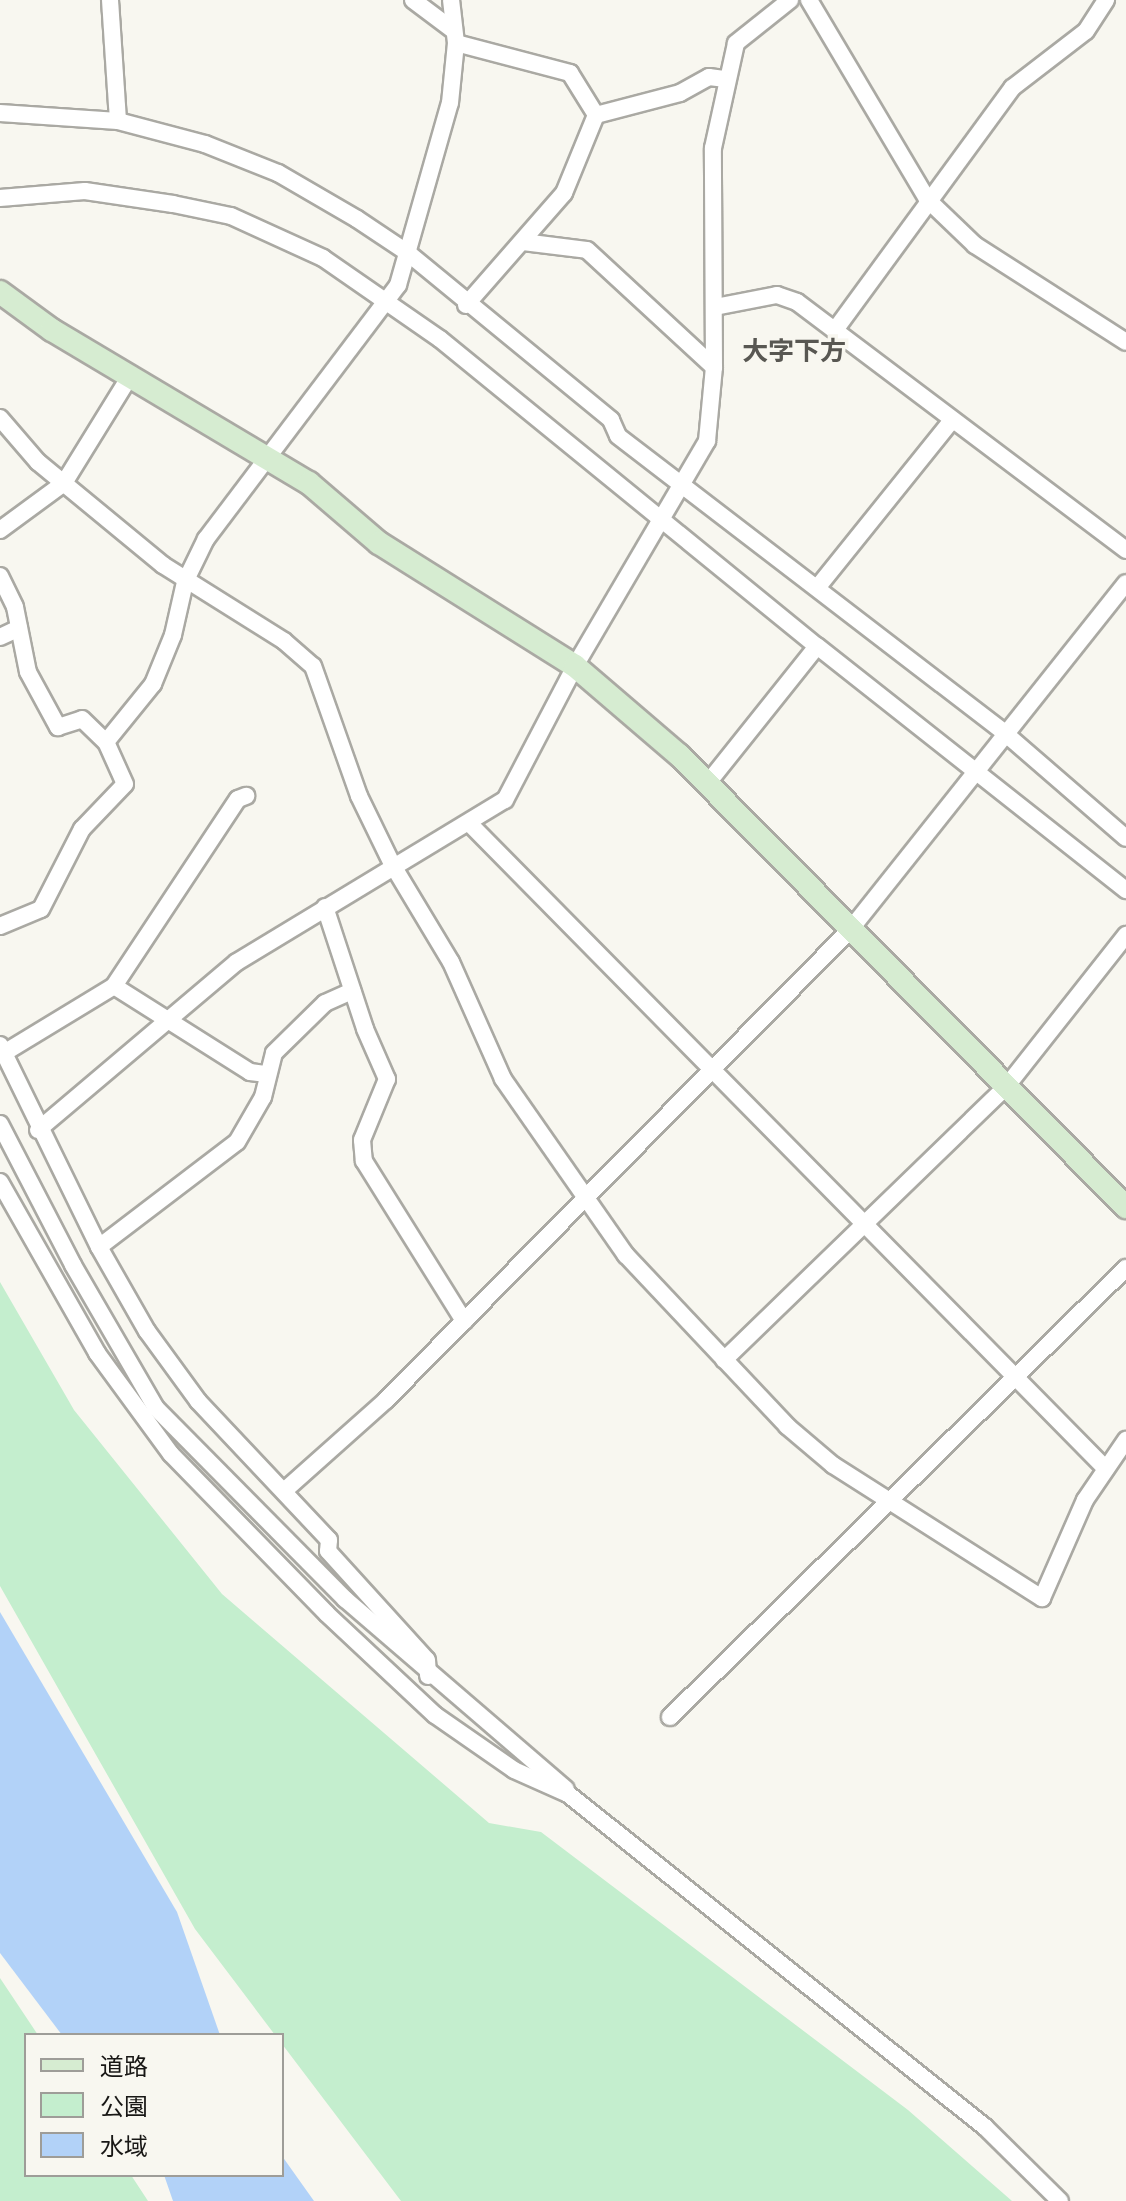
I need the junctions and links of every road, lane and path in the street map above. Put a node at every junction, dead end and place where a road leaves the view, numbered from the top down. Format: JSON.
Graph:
{"nodes":[{"id":1,"x":110,"y":0,"type":"edge"},
{"id":2,"x":413,"y":0,"type":"edge"},
{"id":3,"x":451,"y":0,"type":"edge"},
{"id":4,"x":790,"y":0,"type":"edge"},
{"id":5,"x":809,"y":0,"type":"edge"},
{"id":6,"x":1106,"y":0,"type":"edge"},
{"id":7,"x":455,"y":36,"type":"junction"},
{"id":8,"x":726,"y":79,"type":"junction"},
{"id":9,"x":0,"y":113,"type":"edge"},
{"id":10,"x":596,"y":115,"type":"junction"},
{"id":11,"x":118,"y":121,"type":"junction"},
{"id":12,"x":0,"y":198,"type":"edge"},
{"id":13,"x":927,"y":199,"type":"junction"},
{"id":14,"x":523,"y":242,"type":"junction"},
{"id":15,"x":408,"y":253,"type":"junction"},
{"id":16,"x":0,"y":292,"type":"edge"},
{"id":17,"x":385,"y":304,"type":"junction"},
{"id":18,"x":466,"y":305,"type":"junction"},
{"id":19,"x":715,"y":307,"type":"junction"},
{"id":20,"x":835,"y":330,"type":"junction"},
{"id":21,"x":1126,"y":342,"type":"edge"},
{"id":22,"x":714,"y":367,"type":"junction"},
{"id":23,"x":130,"y":376,"type":"junction"},
{"id":24,"x":0,"y":418,"type":"edge"},
{"id":25,"x":952,"y":420,"type":"junction"},
{"id":26,"x":270,"y":459,"type":"junction"},
{"id":27,"x":64,"y":483,"type":"junction"},
{"id":28,"x":682,"y":484,"type":"junction"},
{"id":29,"x":661,"y":519,"type":"junction"},
{"id":30,"x":0,"y":530,"type":"edge"},
{"id":31,"x":1126,"y":550,"type":"edge"},
{"id":32,"x":0,"y":576,"type":"edge"},
{"id":33,"x":185,"y":582,"type":"junction"},
{"id":34,"x":1126,"y":583,"type":"edge"},
{"id":35,"x":817,"y":588,"type":"junction"},
{"id":36,"x":19,"y":628,"type":"junction"},
{"id":37,"x":0,"y":637,"type":"edge"},
{"id":38,"x":817,"y":646,"type":"junction"},
{"id":39,"x":575,"y":666,"type":"junction"},
{"id":40,"x":1007,"y":735,"type":"junction"},
{"id":41,"x":106,"y":742,"type":"junction"},
{"id":42,"x":978,"y":772,"type":"junction"},
{"id":43,"x":707,"y":784,"type":"junction"},
{"id":44,"x":246,"y":796,"type":"dead end"},
{"id":45,"x":469,"y":823,"type":"junction"},
{"id":46,"x":1126,"y":838,"type":"edge"},
{"id":47,"x":392,"y":864,"type":"junction"},
{"id":48,"x":1126,"y":890,"type":"edge"},
{"id":49,"x":325,"y":907,"type":"junction"},
{"id":50,"x":0,"y":926,"type":"edge"},
{"id":51,"x":850,"y":930,"type":"junction"},
{"id":52,"x":1126,"y":935,"type":"edge"},
{"id":53,"x":114,"y":986,"type":"junction"},
{"id":54,"x":352,"y":991,"type":"junction"},
{"id":55,"x":167,"y":1022,"type":"junction"},
{"id":56,"x":2,"y":1049,"type":"edge"},
{"id":57,"x":710,"y":1070,"type":"junction"},
{"id":58,"x":267,"y":1074,"type":"junction"},
{"id":59,"x":1006,"y":1087,"type":"junction"},
{"id":60,"x":0,"y":1124,"type":"edge"},
{"id":61,"x":38,"y":1130,"type":"junction"},
{"id":62,"x":0,"y":1182,"type":"edge"},
{"id":63,"x":584,"y":1195,"type":"junction"},
{"id":64,"x":1126,"y":1207,"type":"edge"},
{"id":65,"x":862,"y":1226,"type":"junction"},
{"id":66,"x":99,"y":1247,"type":"junction"},
{"id":67,"x":1126,"y":1268,"type":"edge"},
{"id":68,"x":464,"y":1321,"type":"junction"},
{"id":69,"x":724,"y":1360,"type":"junction"},
{"id":70,"x":1014,"y":1378,"type":"junction"},
{"id":71,"x":1126,"y":1440,"type":"edge"},
{"id":72,"x":1106,"y":1469,"type":"junction"},
{"id":73,"x":284,"y":1491,"type":"junction"},
{"id":74,"x":890,"y":1501,"type":"junction"},
{"id":75,"x":428,"y":1676,"type":"junction"},
{"id":76,"x":670,"y":1717,"type":"dead end"},
{"id":77,"x":568,"y":1794,"type":"junction"},
{"id":78,"x":1060,"y":2201,"type":"edge"}],
"edges":[{"from":1,"to":11,"type":"street"},
{"from":2,"to":7,"type":"street"},
{"from":3,"to":7,"type":"street"},
{"from":4,"to":8,"type":"street"},
{"from":5,"to":13,"type":"street"},
{"from":6,"to":13,"type":"street"},
{"from":7,"to":10,"type":"street"},
{"from":7,"to":15,"type":"street"},
{"from":8,"to":10,"type":"street"},
{"from":8,"to":19,"type":"street"},
{"from":9,"to":11,"type":"street"},
{"from":10,"to":14,"type":"street"},
{"from":11,"to":15,"type":"street"},
{"from":12,"to":17,"type":"street"},
{"from":13,"to":20,"type":"street"},
{"from":13,"to":21,"type":"street"},
{"from":14,"to":18,"type":"street"},
{"from":14,"to":22,"type":"street"},
{"from":15,"to":17,"type":"street"},
{"from":15,"to":18,"type":"street"},
{"from":16,"to":23,"type":"street"},
{"from":17,"to":26,"type":"street"},
{"from":17,"to":29,"type":"street"},
{"from":18,"to":28,"type":"street"},
{"from":19,"to":20,"type":"street"},
{"from":19,"to":22,"type":"street"},
{"from":20,"to":25,"type":"street"},
{"from":22,"to":28,"type":"street"},
{"from":23,"to":26,"type":"street"},
{"from":23,"to":27,"type":"street"},
{"from":24,"to":27,"type":"street"},
{"from":25,"to":31,"type":"street"},
{"from":25,"to":35,"type":"street"},
{"from":26,"to":33,"type":"street"},
{"from":26,"to":39,"type":"street"},
{"from":27,"to":30,"type":"street"},
{"from":27,"to":33,"type":"street"},
{"from":28,"to":29,"type":"street"},
{"from":28,"to":35,"type":"street"},
{"from":29,"to":38,"type":"street"},
{"from":29,"to":39,"type":"street"},
{"from":32,"to":36,"type":"street"},
{"from":33,"to":41,"type":"street"},
{"from":33,"to":47,"type":"street"},
{"from":34,"to":40,"type":"street"},
{"from":35,"to":40,"type":"street"},
{"from":36,"to":37,"type":"street"},
{"from":36,"to":41,"type":"street"},
{"from":38,"to":42,"type":"street"},
{"from":38,"to":43,"type":"street"},
{"from":39,"to":43,"type":"street"},
{"from":39,"to":45,"type":"street"},
{"from":40,"to":42,"type":"street"},
{"from":40,"to":46,"type":"street"},
{"from":41,"to":50,"type":"street"},
{"from":42,"to":48,"type":"street"},
{"from":42,"to":51,"type":"street"},
{"from":43,"to":51,"type":"street"},
{"from":44,"to":53,"type":"street"},
{"from":45,"to":47,"type":"street"},
{"from":45,"to":57,"type":"street"},
{"from":47,"to":49,"type":"street"},
{"from":47,"to":63,"type":"street"},
{"from":49,"to":54,"type":"street"},
{"from":49,"to":55,"type":"street"},
{"from":51,"to":57,"type":"street"},
{"from":51,"to":59,"type":"street"},
{"from":52,"to":59,"type":"street"},
{"from":53,"to":55,"type":"street"},
{"from":53,"to":56,"type":"street"},
{"from":54,"to":58,"type":"street"},
{"from":54,"to":68,"type":"street"},
{"from":55,"to":58,"type":"street"},
{"from":55,"to":61,"type":"street"},
{"from":56,"to":61,"type":"street"},
{"from":57,"to":63,"type":"street"},
{"from":57,"to":65,"type":"street"},
{"from":58,"to":66,"type":"street"},
{"from":59,"to":64,"type":"street"},
{"from":59,"to":65,"type":"street"},
{"from":60,"to":75,"type":"street"},
{"from":61,"to":66,"type":"street"},
{"from":62,"to":77,"type":"street"},
{"from":63,"to":68,"type":"street"},
{"from":63,"to":69,"type":"street"},
{"from":65,"to":69,"type":"street"},
{"from":65,"to":70,"type":"street"},
{"from":66,"to":73,"type":"street"},
{"from":67,"to":70,"type":"street"},
{"from":68,"to":73,"type":"street"},
{"from":69,"to":74,"type":"street"},
{"from":70,"to":72,"type":"street"},
{"from":70,"to":74,"type":"street"},
{"from":71,"to":72,"type":"street"},
{"from":72,"to":74,"type":"street"},
{"from":73,"to":75,"type":"street"},
{"from":74,"to":76,"type":"street"},
{"from":75,"to":77,"type":"street"},
{"from":77,"to":78,"type":"street"}]}
